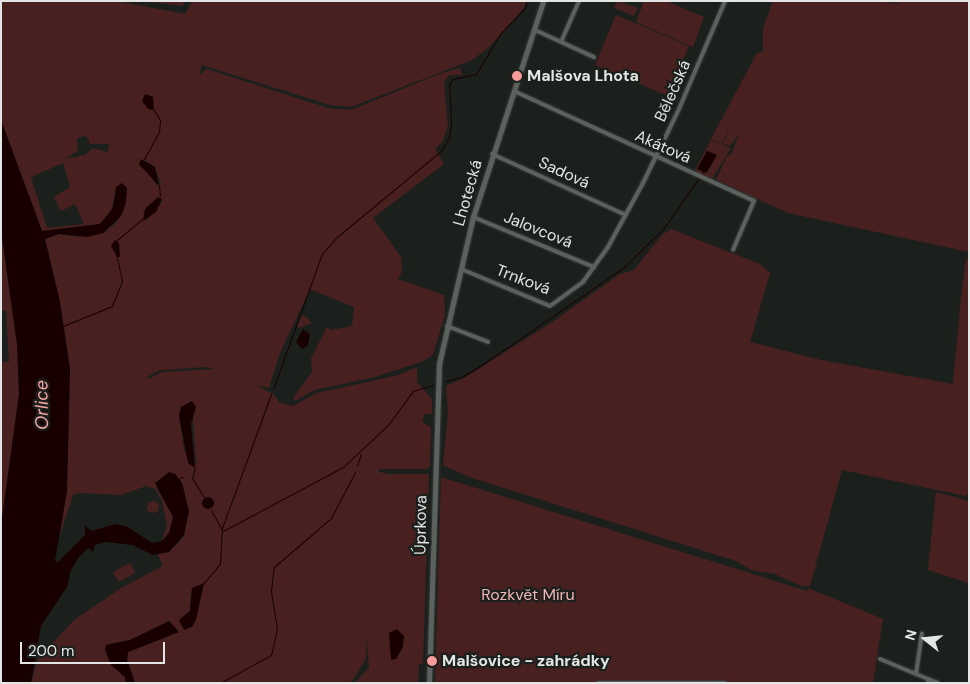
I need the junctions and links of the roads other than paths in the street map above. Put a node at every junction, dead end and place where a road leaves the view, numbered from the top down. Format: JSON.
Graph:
{"nodes":[{"id":1,"x":543,"y":1,"type":"edge"},
{"id":2,"x":579,"y":1,"type":"edge"},
{"id":3,"x":725,"y":1,"type":"edge"},
{"id":4,"x":535,"y":30,"type":"junction"},
{"id":5,"x":561,"y":42,"type":"junction"},
{"id":6,"x":594,"y":57,"type":"dead end"},
{"id":7,"x":514,"y":91,"type":"junction"},
{"id":8,"x":492,"y":154,"type":"junction"},
{"id":9,"x":656,"y":157,"type":"junction"},
{"id":10,"x":626,"y":215,"type":"junction"},
{"id":11,"x":473,"y":217,"type":"junction"},
{"id":12,"x":733,"y":250,"type":"dead end"},
{"id":13,"x":594,"y":267,"type":"junction"},
{"id":14,"x":460,"y":268,"type":"junction"},
{"id":15,"x":448,"y":326,"type":"junction"},
{"id":16,"x":488,"y":342,"type":"dead end"},
{"id":17,"x":439,"y":368,"type":"joint"},
{"id":18,"x":922,"y":633,"type":"dead end"},
{"id":19,"x":880,"y":659,"type":"dead end"},
{"id":20,"x":916,"y":674,"type":"junction"},
{"id":21,"x":928,"y":681,"type":"edge"},
{"id":22,"x":429,"y":683,"type":"edge"},
{"id":23,"x":598,"y":683,"type":"edge"},
{"id":24,"x":725,"y":683,"type":"edge"},
{"id":25,"x":938,"y":683,"type":"edge"}],
"edges":[{"from":1,"to":4,"type":"street","name":"Lhotecká"},
{"from":2,"to":5,"type":"street"},
{"from":3,"to":9,"type":"street","name":"Bělečská"},
{"from":4,"to":5,"type":"street"},
{"from":4,"to":7,"type":"street","name":"Lhotecká"},
{"from":5,"to":6,"type":"street"},
{"from":7,"to":8,"type":"street","name":"Lhotecká"},
{"from":7,"to":9,"type":"street","name":"Akátová"},
{"from":8,"to":10,"type":"street","name":"Sadová"},
{"from":8,"to":11,"type":"street","name":"Lhotecká"},
{"from":9,"to":10,"type":"street","name":"Bělečská"},
{"from":9,"to":12,"type":"street","name":"Akátová"},
{"from":10,"to":13,"type":"street","name":"Bělečská"},
{"from":11,"to":13,"type":"street","name":"Jalovcová"},
{"from":11,"to":14,"type":"street","name":"Lhotecká"},
{"from":13,"to":14,"type":"street","name":"Trnková"},
{"from":14,"to":15,"type":"street","name":"Lhotecká"},
{"from":15,"to":16,"type":"street"},
{"from":15,"to":17,"type":"street","name":"Lhotecká"},
{"from":17,"to":22,"type":"street","name":"Úprkova"},
{"from":18,"to":20,"type":"street"},
{"from":19,"to":20,"type":"street"},
{"from":20,"to":21,"type":"street"},
{"from":21,"to":25,"type":"street"},
{"from":23,"to":24,"type":"street"}]}
